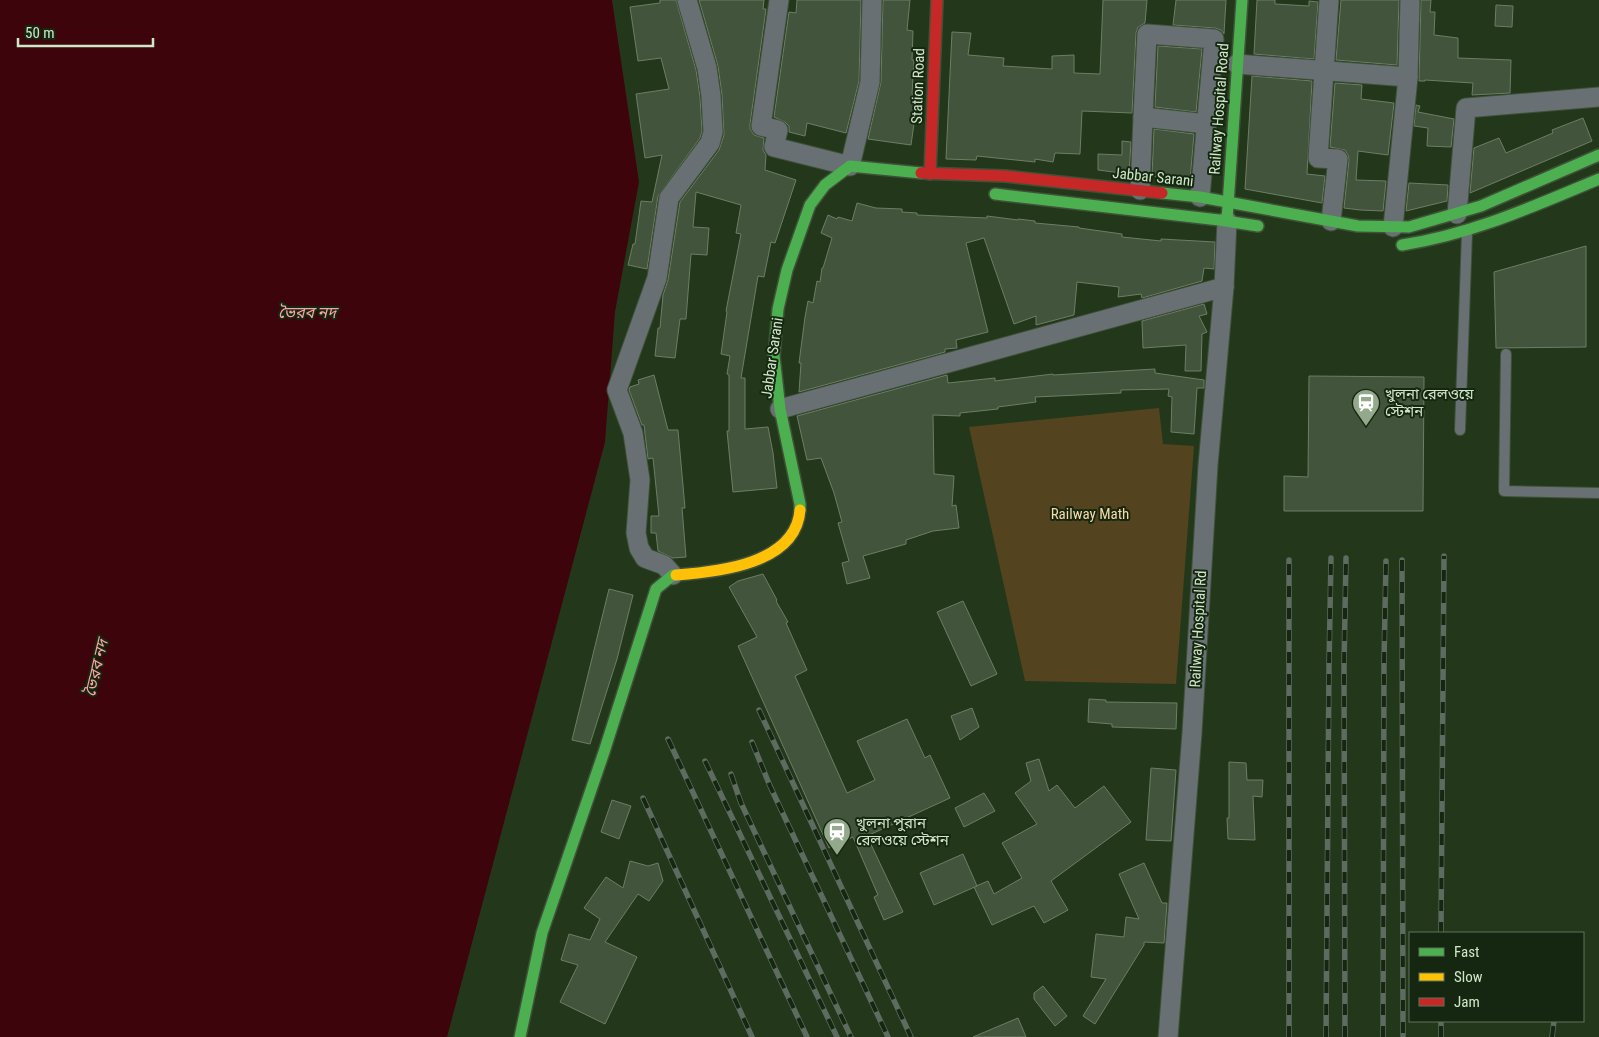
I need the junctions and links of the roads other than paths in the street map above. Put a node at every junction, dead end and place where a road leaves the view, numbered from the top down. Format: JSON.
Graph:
{"nodes":[{"id":1,"x":687,"y":0,"type":"edge"},
{"id":2,"x":779,"y":0,"type":"edge"},
{"id":3,"x":872,"y":0,"type":"edge"},
{"id":4,"x":937,"y":0,"type":"edge"},
{"id":5,"x":1242,"y":0,"type":"edge"},
{"id":6,"x":1329,"y":0,"type":"edge"},
{"id":7,"x":1410,"y":0,"type":"edge"},
{"id":8,"x":1238,"y":64,"type":"junction"},
{"id":9,"x":1324,"y":71,"type":"junction"},
{"id":10,"x":1408,"y":77,"type":"junction"},
{"id":11,"x":1599,"y":97,"type":"edge"},
{"id":12,"x":1143,"y":116,"type":"junction"},
{"id":13,"x":1207,"y":124,"type":"junction"},
{"id":14,"x":1599,"y":155,"type":"edge"},
{"id":15,"x":850,"y":166,"type":"junction"},
{"id":16,"x":930,"y":174,"type":"junction"},
{"id":17,"x":1599,"y":179,"type":"edge"},
{"id":18,"x":1140,"y":190,"type":"junction"},
{"id":19,"x":986,"y":194,"type":"dead end"},
{"id":20,"x":1200,"y":197,"type":"junction"},
{"id":21,"x":1228,"y":202,"type":"junction"},
{"id":22,"x":1457,"y":214,"type":"junction"},
{"id":23,"x":1227,"y":221,"type":"junction"},
{"id":24,"x":816,"y":222,"type":"dead end"},
{"id":25,"x":1331,"y":222,"type":"junction"},
{"id":26,"x":1272,"y":228,"type":"dead end"},
{"id":27,"x":1467,"y":230,"type":"junction"},
{"id":28,"x":1393,"y":236,"type":"junction"},
{"id":29,"x":805,"y":255,"type":"dead end"},
{"id":30,"x":1224,"y":287,"type":"junction"},
{"id":31,"x":1506,"y":354,"type":"dead end"},
{"id":32,"x":786,"y":366,"type":"dead end"},
{"id":33,"x":780,"y":408,"type":"junction"},
{"id":34,"x":1460,"y":430,"type":"dead end"},
{"id":35,"x":1599,"y":493,"type":"edge"},
{"id":36,"x":673,"y":575,"type":"junction"},
{"id":37,"x":520,"y":1037,"type":"edge"},
{"id":38,"x":1168,"y":1037,"type":"edge"}],
"edges":[{"from":1,"to":36,"type":"street"},
{"from":2,"to":15,"type":"street"},
{"from":3,"to":15,"type":"street"},
{"from":4,"to":16,"type":"main road","name":"Station Road"},
{"from":5,"to":8,"type":"main road","name":"Railway Hospital Road"},
{"from":6,"to":9,"type":"street"},
{"from":7,"to":10,"type":"street"},
{"from":8,"to":9,"type":"street"},
{"from":8,"to":21,"type":"main road","name":"Railway Hospital Road"},
{"from":9,"to":10,"type":"street"},
{"from":9,"to":25,"type":"street"},
{"from":10,"to":28,"type":"street"},
{"from":11,"to":22,"type":"street"},
{"from":12,"to":13,"type":"street"},
{"from":12,"to":13,"type":"street"},
{"from":12,"to":18,"type":"street"},
{"from":13,"to":20,"type":"street"},
{"from":14,"to":22,"type":"main road","name":"Jabbar Sarani"},
{"from":15,"to":16,"type":"main road","name":"Jabbar Sarani"},
{"from":15,"to":33,"type":"main road","name":"Jabbar Sarani"},
{"from":16,"to":18,"type":"main road","name":"Jabbar Sarani"},
{"from":17,"to":27,"type":"main road","name":"Jabbar Sarani"},
{"from":18,"to":20,"type":"main road","name":"Jabbar Sarani"},
{"from":19,"to":23,"type":"main road"},
{"from":20,"to":21,"type":"main road","name":"Jabbar Sarani"},
{"from":21,"to":23,"type":"main road","name":"Railway Hospital Road"},
{"from":21,"to":25,"type":"main road","name":"Jabbar Sarani"},
{"from":22,"to":28,"type":"main road","name":"Jabbar Sarani"},
{"from":23,"to":26,"type":"main road"},
{"from":23,"to":30,"type":"street","name":"Railway Hospital Rd"},
{"from":24,"to":29,"type":"main road"},
{"from":25,"to":28,"type":"main road","name":"Jabbar Sarani"},
{"from":27,"to":28,"type":"main road","name":"Jabbar Sarani"},
{"from":27,"to":34,"type":"lane"},
{"from":30,"to":33,"type":"street"},
{"from":30,"to":38,"type":"street","name":"Railway Hospital Rd"},
{"from":31,"to":35,"type":"lane"},
{"from":32,"to":33,"type":"main road","name":"Jabbar Sarani"},
{"from":33,"to":36,"type":"main road"},
{"from":36,"to":37,"type":"main road"}]}
